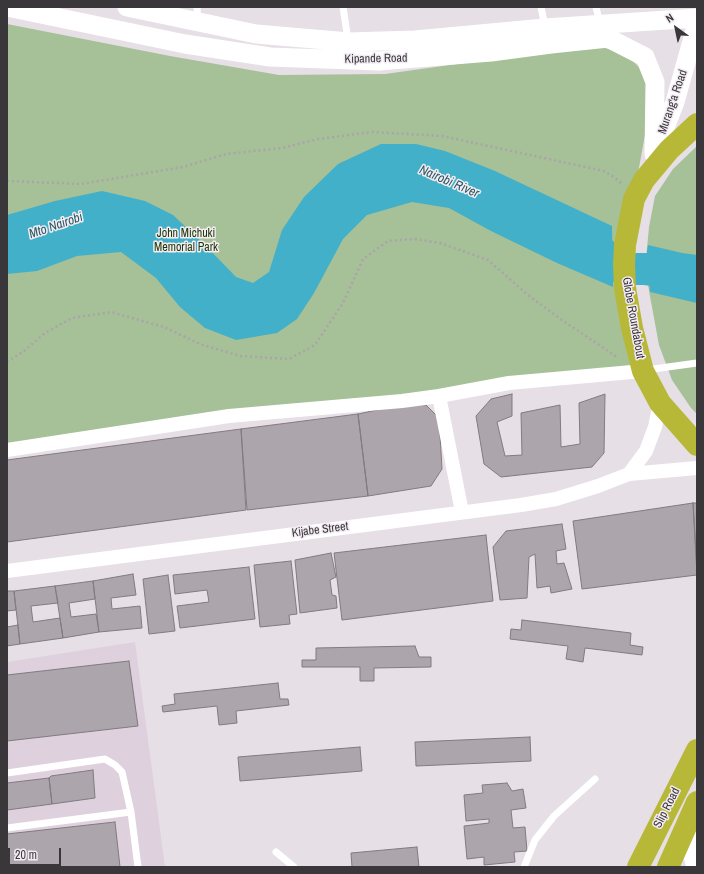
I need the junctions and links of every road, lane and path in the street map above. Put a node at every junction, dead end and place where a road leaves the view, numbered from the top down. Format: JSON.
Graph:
{"nodes":[{"id":1,"x":7,"y":7,"type":"edge"},
{"id":2,"x":127,"y":7,"type":"edge"},
{"id":3,"x":343,"y":7,"type":"edge"},
{"id":4,"x":541,"y":7,"type":"edge"},
{"id":5,"x":669,"y":7,"type":"edge"},
{"id":6,"x":197,"y":14,"type":"edge"},
{"id":7,"x":598,"y":15,"type":"edge"},
{"id":8,"x":697,"y":18,"type":"edge"},
{"id":9,"x":643,"y":21,"type":"junction"},
{"id":10,"x":697,"y":23,"type":"edge"},
{"id":11,"x":545,"y":28,"type":"junction"},
{"id":12,"x":349,"y":42,"type":"junction"},
{"id":13,"x":697,"y":124,"type":"edge"},
{"id":14,"x":654,"y":154,"type":"junction"},
{"id":15,"x":644,"y":180,"type":"junction"},
{"id":16,"x":7,"y":181,"type":"edge"},
{"id":17,"x":634,"y":198,"type":"junction"},
{"id":18,"x":7,"y":362,"type":"edge"},
{"id":19,"x":697,"y":363,"type":"edge"},
{"id":20,"x":640,"y":371,"type":"junction"},
{"id":21,"x":439,"y":396,"type":"junction"},
{"id":22,"x":660,"y":403,"type":"junction"},
{"id":23,"x":697,"y":446,"type":"edge"},
{"id":24,"x":7,"y":450,"type":"edge"},
{"id":25,"x":697,"y":468,"type":"edge"},
{"id":26,"x":629,"y":474,"type":"junction"},
{"id":27,"x":462,"y":512,"type":"junction"},
{"id":28,"x":7,"y":571,"type":"edge"},
{"id":29,"x":697,"y":750,"type":"edge"},
{"id":30,"x":7,"y":773,"type":"edge"},
{"id":31,"x":595,"y":779,"type":"dead end"},
{"id":32,"x":696,"y":805,"type":"edge"},
{"id":33,"x":131,"y":812,"type":"junction"},
{"id":34,"x":7,"y":828,"type":"edge"},
{"id":35,"x":276,"y":852,"type":"dead end"},
{"id":36,"x":138,"y":867,"type":"edge"},
{"id":37,"x":294,"y":867,"type":"edge"},
{"id":38,"x":524,"y":867,"type":"edge"},
{"id":39,"x":638,"y":867,"type":"edge"},
{"id":40,"x":668,"y":867,"type":"edge"},
{"id":41,"x":696,"y":867,"type":"edge"}],
"edges":[{"from":1,"to":14,"type":"main road","name":"Kipande Road"},
{"from":2,"to":6,"type":"main road","name":"Kipande Road"},
{"from":3,"to":12,"type":"lane"},
{"from":4,"to":11,"type":"lane"},
{"from":5,"to":9,"type":"main road","name":"Kipande Road"},
{"from":6,"to":12,"type":"main road","name":"Kipande Road"},
{"from":7,"to":9,"type":"main road","name":"Kipande Road"},
{"from":7,"to":11,"type":"main road","name":"Kipande Road"},
{"from":8,"to":9,"type":"main road","name":"Kipande Road"},
{"from":10,"to":14,"type":"main road","name":"Murang'a Road"},
{"from":11,"to":12,"type":"main road","name":"Kipande Road"},
{"from":13,"to":15,"type":"highway","name":"Globe Roundabout"},
{"from":14,"to":15,"type":"main road","name":"Murang'a Road"},
{"from":15,"to":17,"type":"highway","name":"Globe Roundabout"},
{"from":16,"to":17,"type":"path"},
{"from":17,"to":20,"type":"highway","name":"Globe Roundabout"},
{"from":18,"to":20,"type":"path"},
{"from":19,"to":20,"type":"lane"},
{"from":20,"to":21,"type":"street"},
{"from":20,"to":22,"type":"highway","name":"Globe Roundabout"},
{"from":21,"to":24,"type":"street"},
{"from":21,"to":27,"type":"street"},
{"from":22,"to":23,"type":"highway","name":"Globe Roundabout"},
{"from":22,"to":26,"type":"street"},
{"from":25,"to":26,"type":"street","name":"Kijabe Street"},
{"from":26,"to":27,"type":"street","name":"Kijabe Street"},
{"from":27,"to":28,"type":"street","name":"Kijabe Street"},
{"from":29,"to":39,"type":"highway","name":"Slip Road"},
{"from":30,"to":33,"type":"lane"},
{"from":31,"to":38,"type":"lane"},
{"from":32,"to":40,"type":"highway","name":"Slip Road"},
{"from":32,"to":41,"type":"main road","name":"Slip Road"},
{"from":33,"to":34,"type":"lane"},
{"from":33,"to":36,"type":"lane"},
{"from":35,"to":37,"type":"lane"}]}
